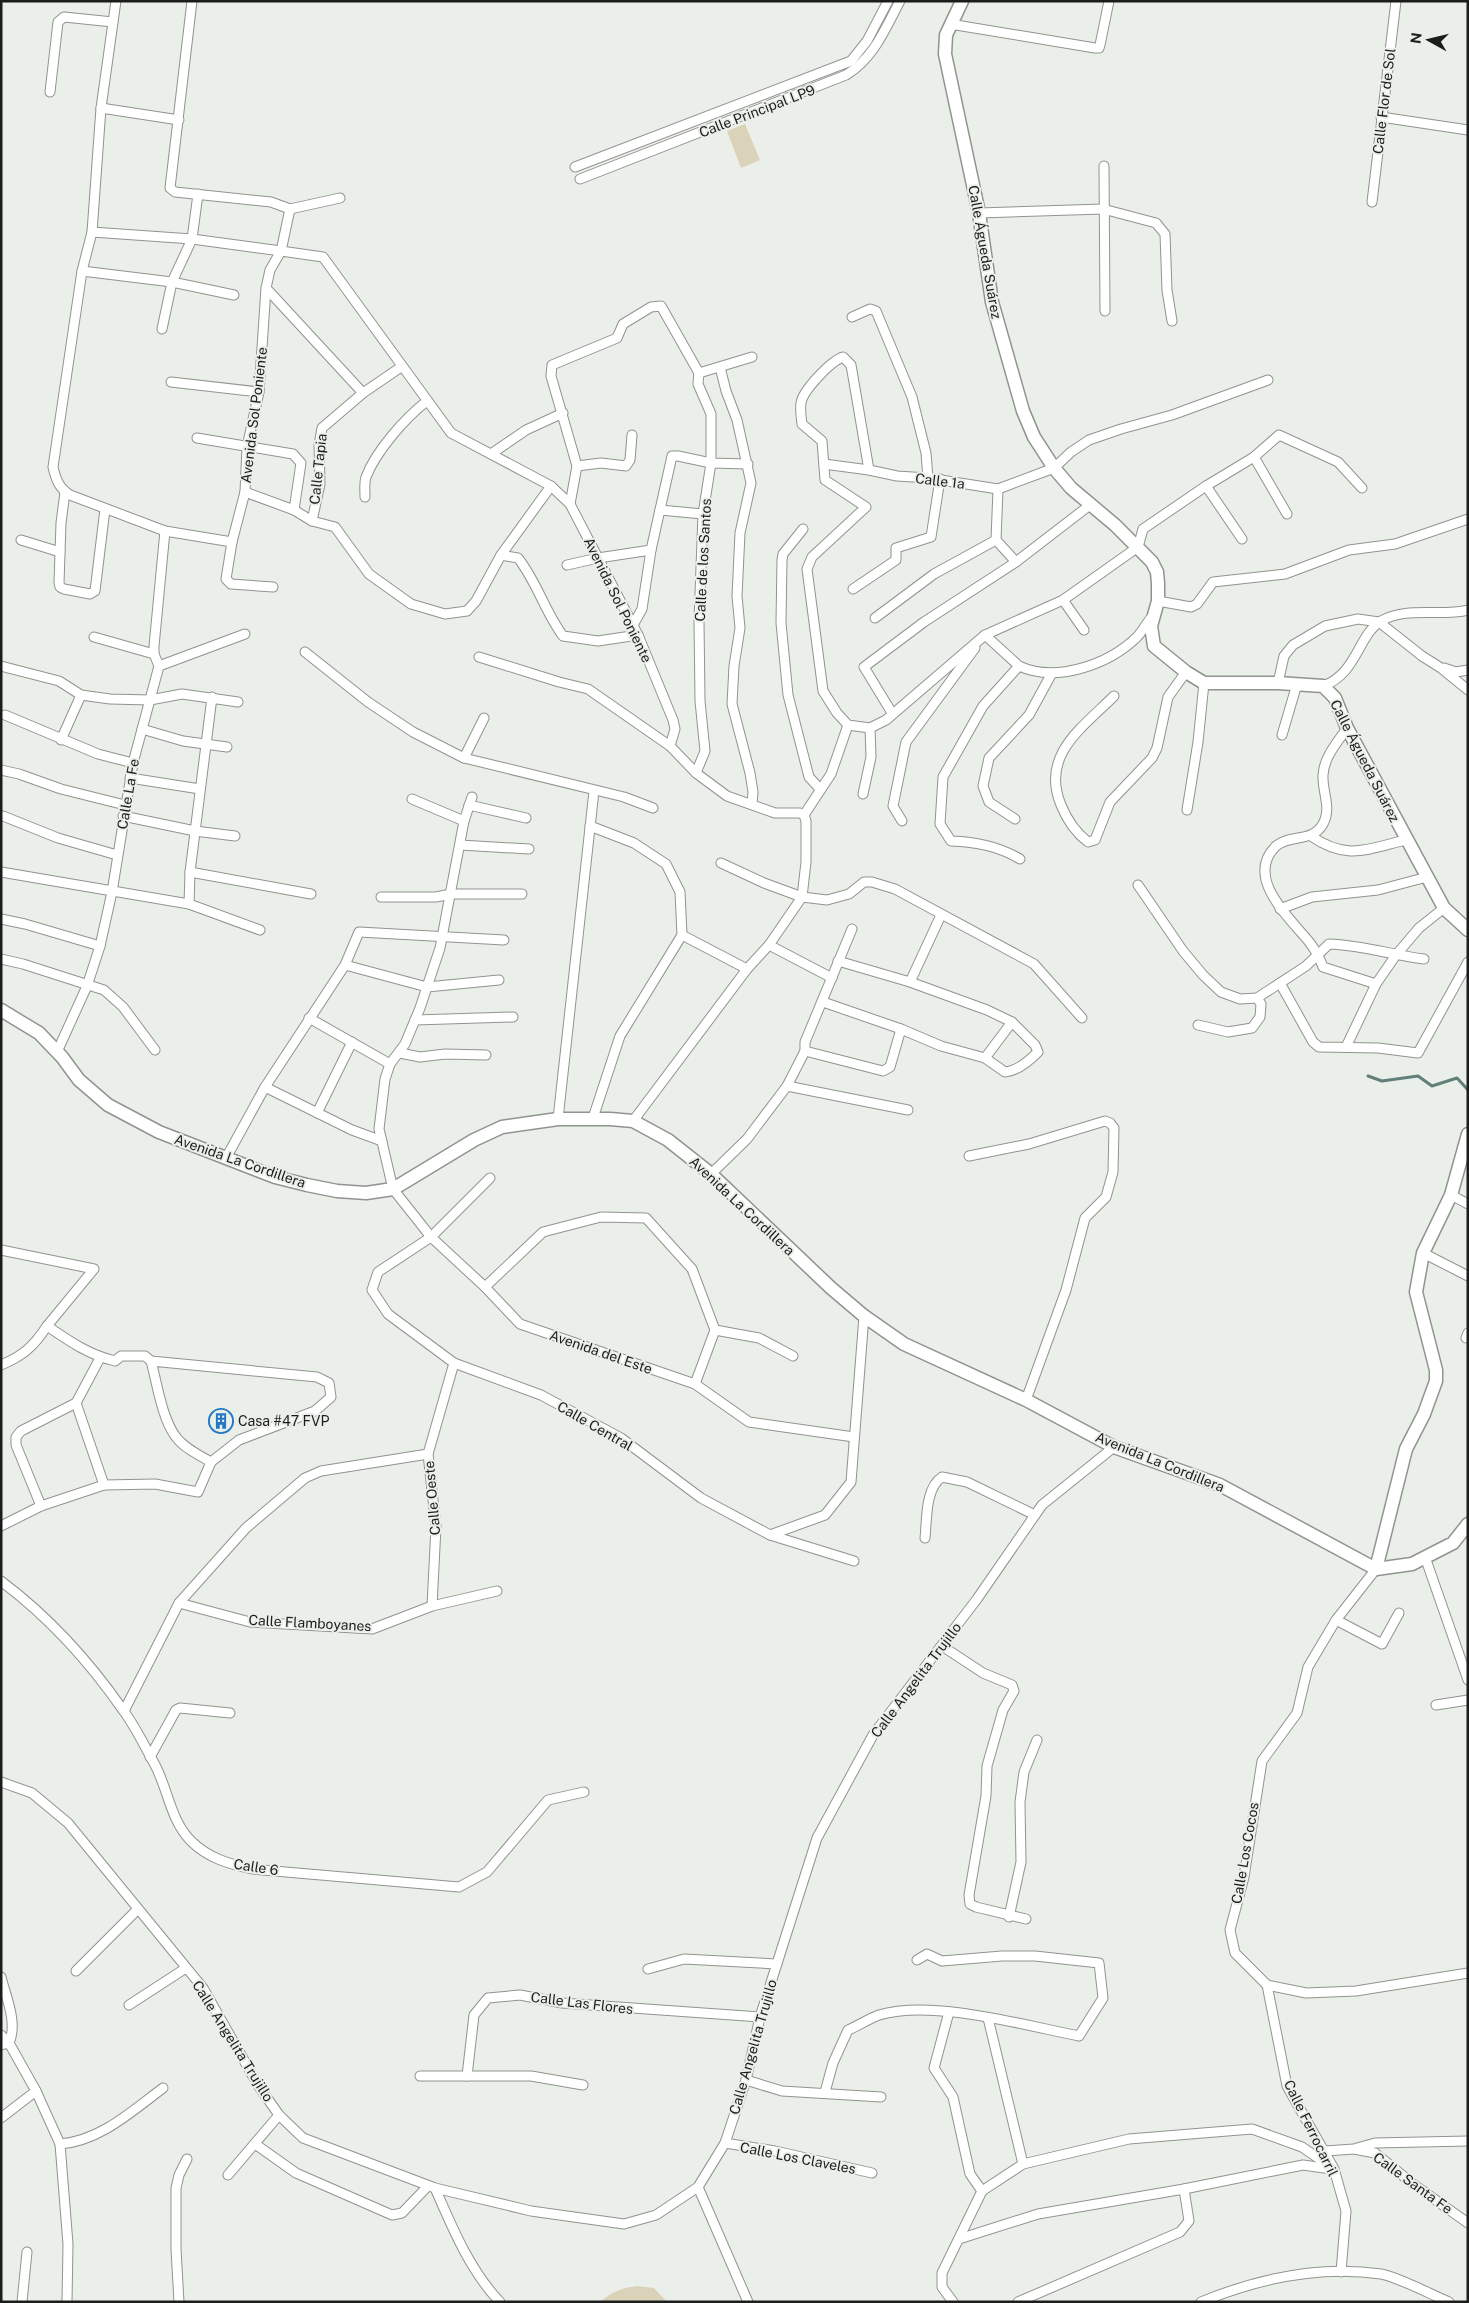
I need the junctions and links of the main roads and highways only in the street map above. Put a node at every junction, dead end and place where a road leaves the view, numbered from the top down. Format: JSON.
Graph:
{"nodes":[{"id":1,"x":962,"y":1,"type":"edge"},
{"id":2,"x":1468,"y":930,"type":"edge"},
{"id":3,"x":1,"y":1010,"type":"edge"},
{"id":4,"x":1468,"y":1134,"type":"edge"},
{"id":5,"x":1468,"y":1524,"type":"edge"},
{"id":6,"x":1376,"y":1569,"type":"junction"}],
"edges":[{"from":1,"to":2,"type":"main road","name":"Calle Águeda Suárez"},
{"from":3,"to":6,"type":"main road","name":"Avenida La Cordillera"},
{"from":4,"to":6,"type":"main road"},
{"from":5,"to":6,"type":"main road"}]}
